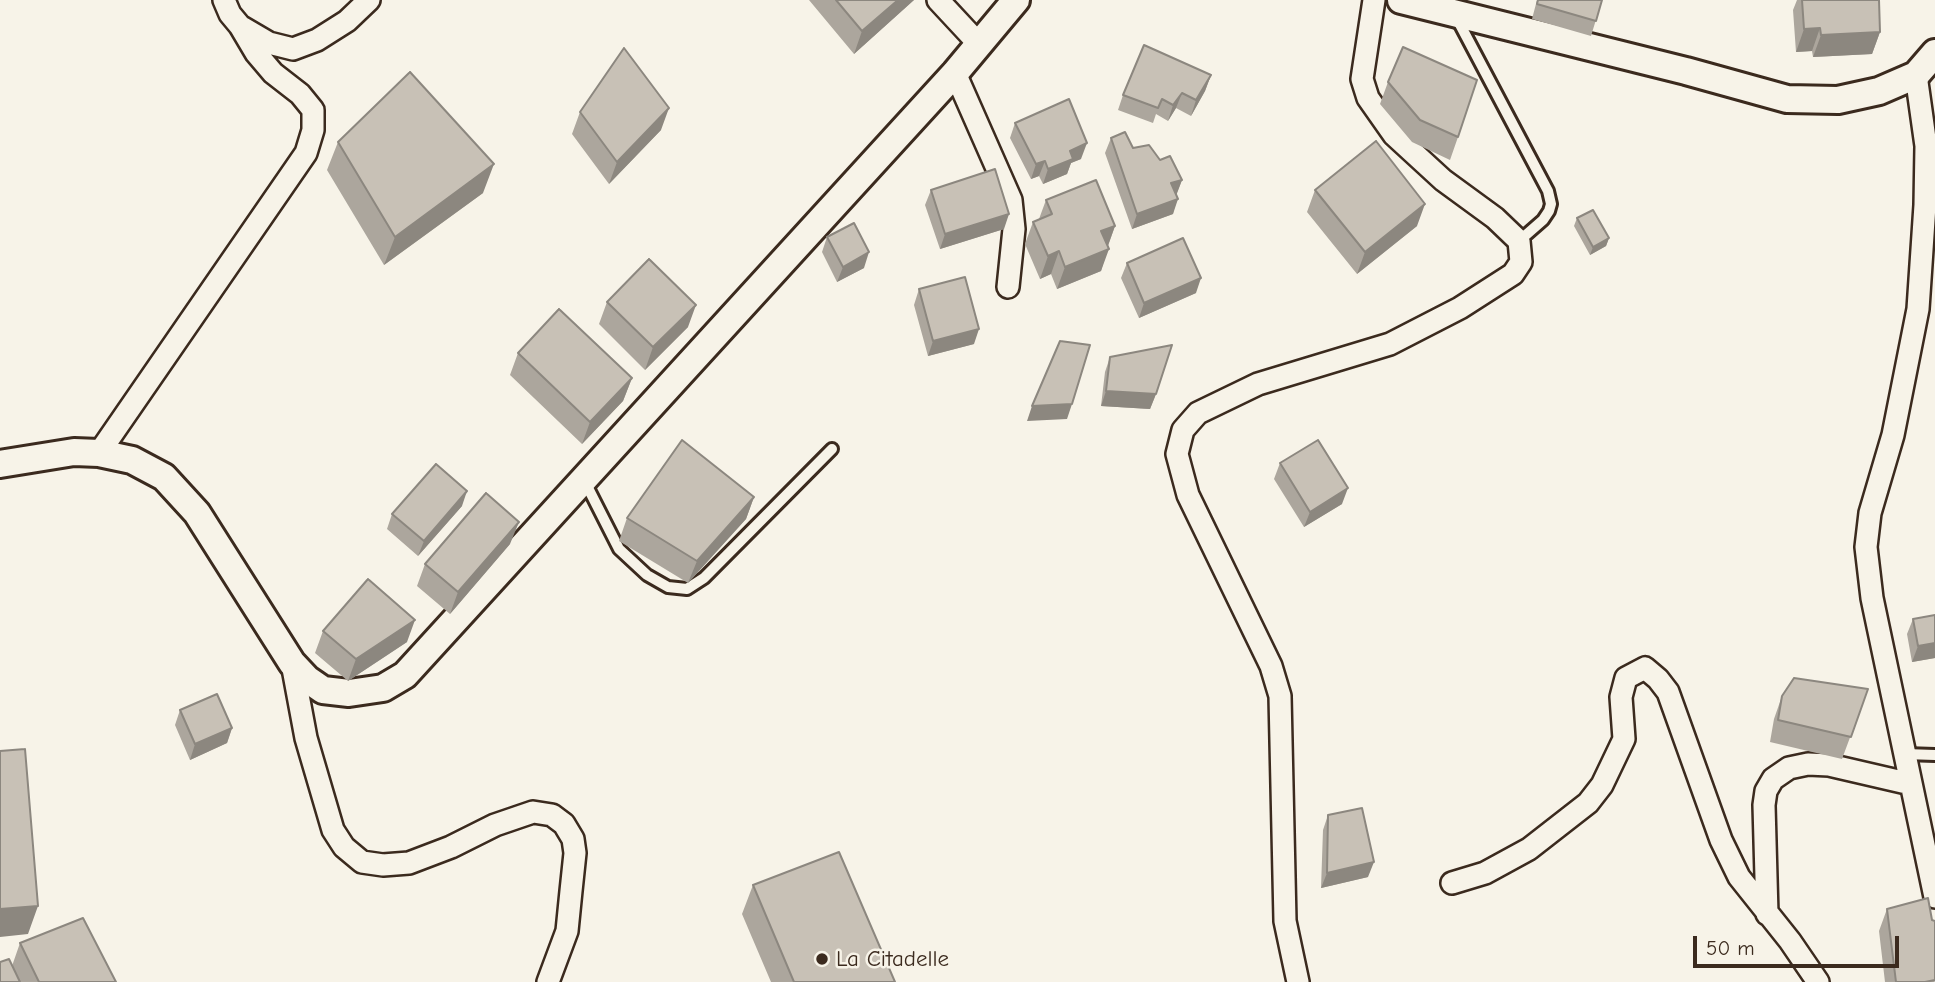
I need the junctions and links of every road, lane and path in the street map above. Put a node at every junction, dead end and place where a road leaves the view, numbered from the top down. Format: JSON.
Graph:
{"nodes":[{"id":1,"x":224,"y":0,"type":"edge"},
{"id":2,"x":369,"y":0,"type":"edge"},
{"id":3,"x":938,"y":0,"type":"edge"},
{"id":4,"x":1016,"y":0,"type":"edge"},
{"id":5,"x":1374,"y":0,"type":"edge"},
{"id":6,"x":1401,"y":0,"type":"edge"},
{"id":7,"x":1454,"y":13,"type":"junction"},
{"id":8,"x":240,"y":26,"type":"junction"},
{"id":9,"x":978,"y":43,"type":"junction"},
{"id":10,"x":1935,"y":53,"type":"edge"},
{"id":11,"x":955,"y":72,"type":"junction"},
{"id":12,"x":1916,"y":75,"type":"junction"},
{"id":13,"x":1519,"y":241,"type":"junction"},
{"id":14,"x":1008,"y":287,"type":"dead end"},
{"id":15,"x":832,"y":449,"type":"dead end"},
{"id":16,"x":100,"y":453,"type":"junction"},
{"id":17,"x":0,"y":464,"type":"edge"},
{"id":18,"x":584,"y":480,"type":"junction"},
{"id":19,"x":292,"y":663,"type":"junction"},
{"id":20,"x":1905,"y":754,"type":"junction"},
{"id":21,"x":1935,"y":755,"type":"edge"},
{"id":22,"x":1910,"y":784,"type":"junction"},
{"id":23,"x":1452,"y":883,"type":"dead end"},
{"id":24,"x":1935,"y":897,"type":"edge"},
{"id":25,"x":1768,"y":914,"type":"junction"},
{"id":26,"x":548,"y":982,"type":"edge"},
{"id":27,"x":1298,"y":982,"type":"edge"},
{"id":28,"x":1818,"y":982,"type":"edge"}],
"edges":[{"from":1,"to":8,"type":"street"},
{"from":2,"to":8,"type":"street"},
{"from":3,"to":9,"type":"street"},
{"from":4,"to":9,"type":"street"},
{"from":5,"to":13,"type":"street"},
{"from":6,"to":7,"type":"street"},
{"from":7,"to":12,"type":"street"},
{"from":7,"to":13,"type":"lane"},
{"from":8,"to":16,"type":"street"},
{"from":9,"to":11,"type":"street"},
{"from":10,"to":12,"type":"street"},
{"from":11,"to":14,"type":"street"},
{"from":11,"to":18,"type":"street"},
{"from":12,"to":20,"type":"street"},
{"from":13,"to":27,"type":"street"},
{"from":15,"to":18,"type":"lane"},
{"from":16,"to":17,"type":"street"},
{"from":16,"to":19,"type":"street"},
{"from":18,"to":19,"type":"street"},
{"from":19,"to":26,"type":"street"},
{"from":20,"to":21,"type":"lane"},
{"from":20,"to":22,"type":"street"},
{"from":22,"to":24,"type":"street"},
{"from":22,"to":25,"type":"street"},
{"from":23,"to":25,"type":"street"},
{"from":25,"to":28,"type":"street"}]}
